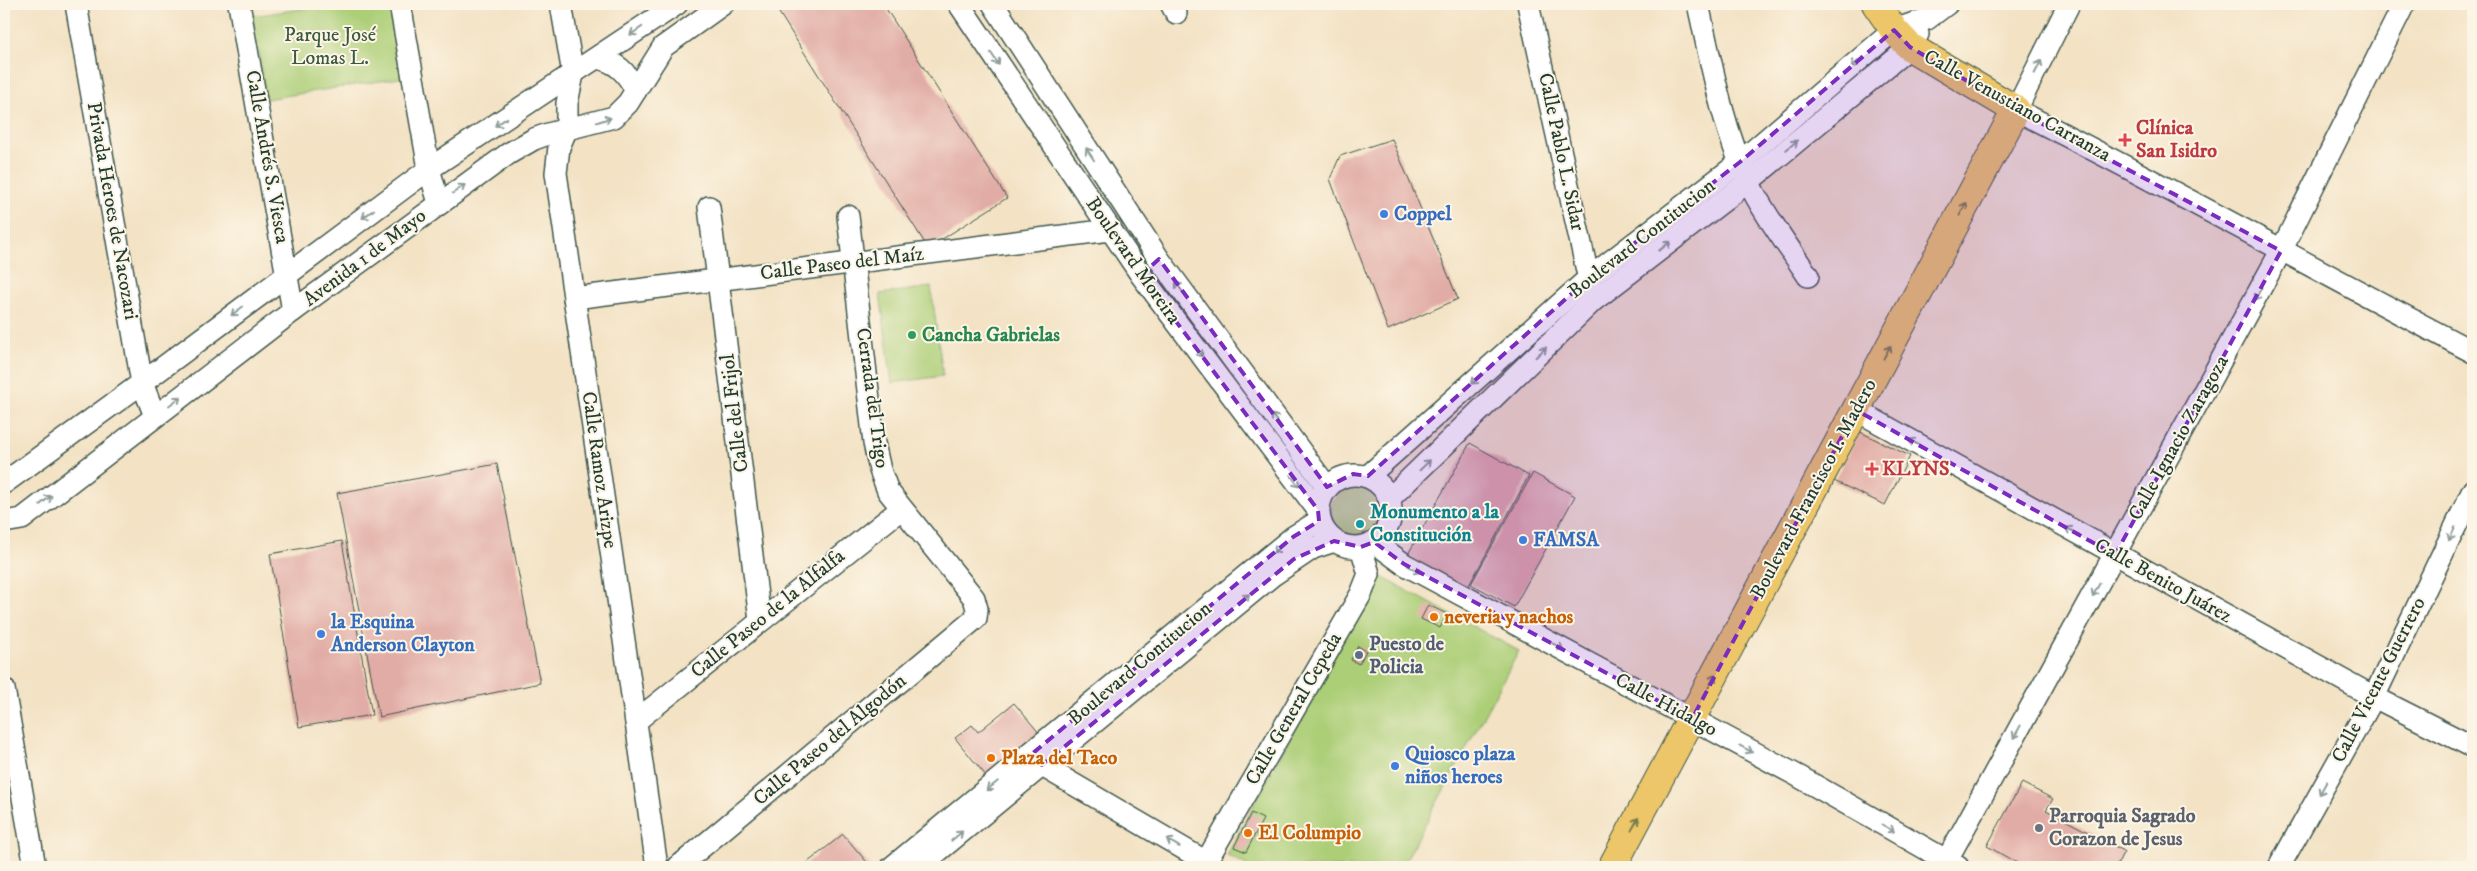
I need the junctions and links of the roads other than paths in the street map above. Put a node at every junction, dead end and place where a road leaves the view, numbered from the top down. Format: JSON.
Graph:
{"nodes":[{"id":1,"x":76,"y":4,"type":"edge"},
{"id":2,"x":239,"y":4,"type":"edge"},
{"id":3,"x":400,"y":4,"type":"edge"},
{"id":4,"x":561,"y":4,"type":"edge"},
{"id":5,"x":677,"y":4,"type":"edge"},
{"id":6,"x":723,"y":4,"type":"edge"},
{"id":7,"x":959,"y":4,"type":"edge"},
{"id":8,"x":1528,"y":4,"type":"edge"},
{"id":9,"x":1698,"y":4,"type":"edge"},
{"id":10,"x":1876,"y":4,"type":"edge"},
{"id":11,"x":1947,"y":4,"type":"edge"},
{"id":12,"x":2070,"y":4,"type":"edge"},
{"id":13,"x":2404,"y":4,"type":"edge"},
{"id":14,"x":997,"y":11,"type":"edge"},
{"id":15,"x":979,"y":35,"type":"junction"},
{"id":16,"x":1902,"y":38,"type":"junction"},
{"id":17,"x":597,"y":58,"type":"junction"},
{"id":18,"x":573,"y":74,"type":"junction"},
{"id":19,"x":1042,"y":81,"type":"junction"},
{"id":20,"x":636,"y":90,"type":"junction"},
{"id":21,"x":1020,"y":96,"type":"junction"},
{"id":22,"x":2016,"y":110,"type":"junction"},
{"id":23,"x":567,"y":128,"type":"junction"},
{"id":24,"x":1740,"y":162,"type":"junction"},
{"id":25,"x":429,"y":169,"type":"junction"},
{"id":26,"x":1748,"y":182,"type":"junction"},
{"id":27,"x":439,"y":203,"type":"junction"},
{"id":28,"x":709,"y":207,"type":"dead end"},
{"id":29,"x":848,"y":216,"type":"dead end"},
{"id":30,"x":1110,"y":230,"type":"junction"},
{"id":31,"x":2282,"y":252,"type":"junction"},
{"id":32,"x":1159,"y":259,"type":"junction"},
{"id":33,"x":855,"y":262,"type":"junction"},
{"id":34,"x":287,"y":273,"type":"junction"},
{"id":35,"x":1141,"y":275,"type":"junction"},
{"id":36,"x":1808,"y":276,"type":"dead end"},
{"id":37,"x":1589,"y":278,"type":"junction"},
{"id":38,"x":719,"y":280,"type":"junction"},
{"id":39,"x":574,"y":298,"type":"junction"},
{"id":40,"x":1593,"y":301,"type":"junction"},
{"id":41,"x":294,"y":311,"type":"junction"},
{"id":42,"x":2473,"y":352,"type":"edge"},
{"id":43,"x":142,"y":383,"type":"junction"},
{"id":44,"x":1856,"y":410,"type":"junction"},
{"id":45,"x":154,"y":416,"type":"junction"},
{"id":46,"x":1368,"y":476,"type":"junction"},
{"id":47,"x":4,"y":483,"type":"edge"},
{"id":48,"x":1326,"y":487,"type":"junction"},
{"id":49,"x":2473,"y":490,"type":"edge"},
{"id":50,"x":1390,"y":499,"type":"junction"},
{"id":51,"x":901,"y":509,"type":"junction"},
{"id":52,"x":1319,"y":516,"type":"junction"},
{"id":53,"x":4,"y":522,"type":"edge"},
{"id":54,"x":1334,"y":541,"type":"junction"},
{"id":55,"x":1368,"y":544,"type":"junction"},
{"id":56,"x":2115,"y":555,"type":"junction"},
{"id":57,"x":977,"y":609,"type":"joint"},
{"id":58,"x":760,"y":620,"type":"junction"},
{"id":59,"x":4,"y":689,"type":"edge"},
{"id":60,"x":2374,"y":697,"type":"junction"},
{"id":61,"x":1692,"y":719,"type":"junction"},
{"id":62,"x":636,"y":721,"type":"junction"},
{"id":63,"x":2473,"y":747,"type":"edge"},
{"id":64,"x":1035,"y":762,"type":"junction"},
{"id":65,"x":1949,"y":865,"type":"edge"},
{"id":66,"x":1208,"y":866,"type":"edge"},
{"id":67,"x":35,"y":867,"type":"edge"},
{"id":68,"x":657,"y":867,"type":"edge"},
{"id":69,"x":678,"y":867,"type":"edge"},
{"id":70,"x":892,"y":867,"type":"edge"},
{"id":71,"x":919,"y":867,"type":"edge"},
{"id":72,"x":1612,"y":867,"type":"edge"},
{"id":73,"x":2279,"y":867,"type":"edge"}],
"edges":[{"from":1,"to":43,"type":"street","name":"Privada Heroes de Nacozari"},
{"from":2,"to":34,"type":"street","name":"Calle Andrés S. Viesca"},
{"from":3,"to":25,"type":"street"},
{"from":4,"to":18,"type":"street"},
{"from":5,"to":17,"type":"street","name":"Avenida 1 de Mayo","one_way":true},
{"from":6,"to":20,"type":"street","name":"Avenida 1 de Mayo"},
{"from":7,"to":15,"type":"street","name":"Boulevard Moreira"},
{"from":8,"to":37,"type":"street","name":"Calle Pablo L. Sidar"},
{"from":9,"to":24,"type":"street"},
{"from":10,"to":16,"type":"main road"},
{"from":11,"to":16,"type":"street","name":"Boulevard Contitucion"},
{"from":22,"to":12,"type":"street","one_way":true},
{"from":13,"to":31,"type":"street","name":"Calle Ignacio Zaragoza"},
{"from":14,"to":15,"type":"street"},
{"from":14,"to":19,"type":"street","name":"Boulevard Moreira"},
{"from":15,"to":21,"type":"street","name":"Boulevard Moreira","one_way":true},
{"from":16,"to":22,"type":"main road","name":"Calle Venustiano Carranza"},
{"from":16,"to":24,"type":"street","name":"Boulevard Contitucion","one_way":true},
{"from":26,"to":16,"type":"street","name":"Boulevard Contitucion","one_way":true},
{"from":17,"to":18,"type":"street","name":"Avenida 1 de Mayo"},
{"from":17,"to":20,"type":"street"},
{"from":18,"to":23,"type":"street","name":"Calle Ramoz Arizpe"},
{"from":18,"to":25,"type":"street","name":"Avenida 1 de Mayo","one_way":true},
{"from":19,"to":21,"type":"street"},
{"from":32,"to":19,"type":"street","name":"Boulevard Moreira","one_way":true},
{"from":23,"to":20,"type":"street","name":"Avenida 1 de Mayo","one_way":true},
{"from":21,"to":30,"type":"street","name":"Boulevard Moreira"},
{"from":22,"to":31,"type":"street","name":"Calle Venustiano Carranza"},
{"from":44,"to":22,"type":"main road","name":"Boulevard Francisco I. Madero","one_way":true},
{"from":27,"to":23,"type":"street","name":"Avenida 1 de Mayo","one_way":true},
{"from":23,"to":39,"type":"street","name":"Calle Ramoz Arizpe"},
{"from":24,"to":26,"type":"street"},
{"from":24,"to":37,"type":"street","name":"Boulevard Contitucion"},
{"from":25,"to":27,"type":"street"},
{"from":25,"to":34,"type":"street","name":"Avenida 1 de Mayo","one_way":true},
{"from":26,"to":36,"type":"street"},
{"from":40,"to":26,"type":"street","name":"Boulevard Contitucion","one_way":true},
{"from":27,"to":41,"type":"street","name":"Avenida 1 de Mayo"},
{"from":28,"to":38,"type":"street","name":"Calle del Frijol"},
{"from":29,"to":33,"type":"street","name":"Cerrada del Trigo"},
{"from":30,"to":33,"type":"street","name":"Calle Paseo del Maíz"},
{"from":30,"to":35,"type":"street","name":"Boulevard Moreira"},
{"from":31,"to":42,"type":"street","name":"Calle Venustiano Carranza"},
{"from":31,"to":56,"type":"street","name":"Calle Ignacio Zaragoza","one_way":true},
{"from":32,"to":35,"type":"street"},
{"from":48,"to":32,"type":"street","name":"Boulevard Moreira","one_way":true},
{"from":33,"to":38,"type":"street","name":"Calle Paseo del Maíz"},
{"from":33,"to":51,"type":"street","name":"Cerrada del Trigo"},
{"from":34,"to":41,"type":"street","name":"Calle Andrés S. Viesca"},
{"from":34,"to":43,"type":"street","name":"Avenida 1 de Mayo","one_way":true},
{"from":35,"to":52,"type":"street","name":"Boulevard Moreira","one_way":true},
{"from":37,"to":40,"type":"street","name":"Calle Pablo L. Sidar"},
{"from":37,"to":46,"type":"street","name":"Boulevard Contitucion","one_way":true},
{"from":38,"to":39,"type":"street","name":"Calle Paseo del Maíz"},
{"from":38,"to":58,"type":"street","name":"Calle del Frijol"},
{"from":39,"to":62,"type":"street","name":"Calle Ramoz Arizpe"},
{"from":50,"to":40,"type":"street","name":"Boulevard Contitucion","one_way":true},
{"from":45,"to":41,"type":"street","name":"Avenida 1 de Mayo","one_way":true},
{"from":43,"to":45,"type":"street","name":"Privada Heroes de Nacozari"},
{"from":43,"to":47,"type":"street","name":"Avenida 1 de Mayo"},
{"from":56,"to":44,"type":"street","name":"Calle Benito Juárez","one_way":true},
{"from":61,"to":44,"type":"main road","name":"Boulevard Francisco I. Madero","one_way":true},
{"from":53,"to":45,"type":"street","name":"Avenida 1 de Mayo","one_way":true},
{"from":46,"to":48,"type":"street"},
{"from":46,"to":50,"type":"street"},
{"from":48,"to":52,"type":"street"},
{"from":49,"to":60,"type":"street","name":"Calle Vicente Guerrero","one_way":true},
{"from":50,"to":55,"type":"street"},
{"from":51,"to":57,"type":"street","name":"Cerrada del Trigo"},
{"from":51,"to":58,"type":"street","name":"Calle Paseo de la Alfalfa"},
{"from":52,"to":54,"type":"street"},
{"from":52,"to":64,"type":"street","name":"Boulevard Contitucion","one_way":true},
{"from":54,"to":55,"type":"street"},
{"from":64,"to":54,"type":"street","name":"Boulevard Contitucion","one_way":true},
{"from":55,"to":61,"type":"street","name":"Calle Hidalgo","one_way":true},
{"from":55,"to":66,"type":"street","name":"Calle General Cepeda"},
{"from":56,"to":60,"type":"street","name":"Calle Benito Juárez"},
{"from":56,"to":65,"type":"street","name":"Calle Ignacio Zaragoza","one_way":true},
{"from":57,"to":69,"type":"street","name":"Calle Paseo del Algodón"},
{"from":58,"to":62,"type":"street","name":"Calle Paseo de la Alfalfa"},
{"from":59,"to":67,"type":"street"},
{"from":60,"to":63,"type":"street","name":"Calle Benito Juárez"},
{"from":60,"to":73,"type":"street","name":"Calle Vicente Guerrero","one_way":true},
{"from":61,"to":65,"type":"street","name":"Calle Hidalgo","one_way":true},
{"from":72,"to":61,"type":"main road","name":"Boulevard Francisco I. Madero","one_way":true},
{"from":62,"to":68,"type":"street","name":"Calle Ramoz Arizpe"},
{"from":66,"to":64,"type":"street","one_way":true},
{"from":64,"to":70,"type":"street","name":"Boulevard Contitucion","one_way":true},
{"from":71,"to":64,"type":"street","name":"Boulevard Contitucion","one_way":true}]}
